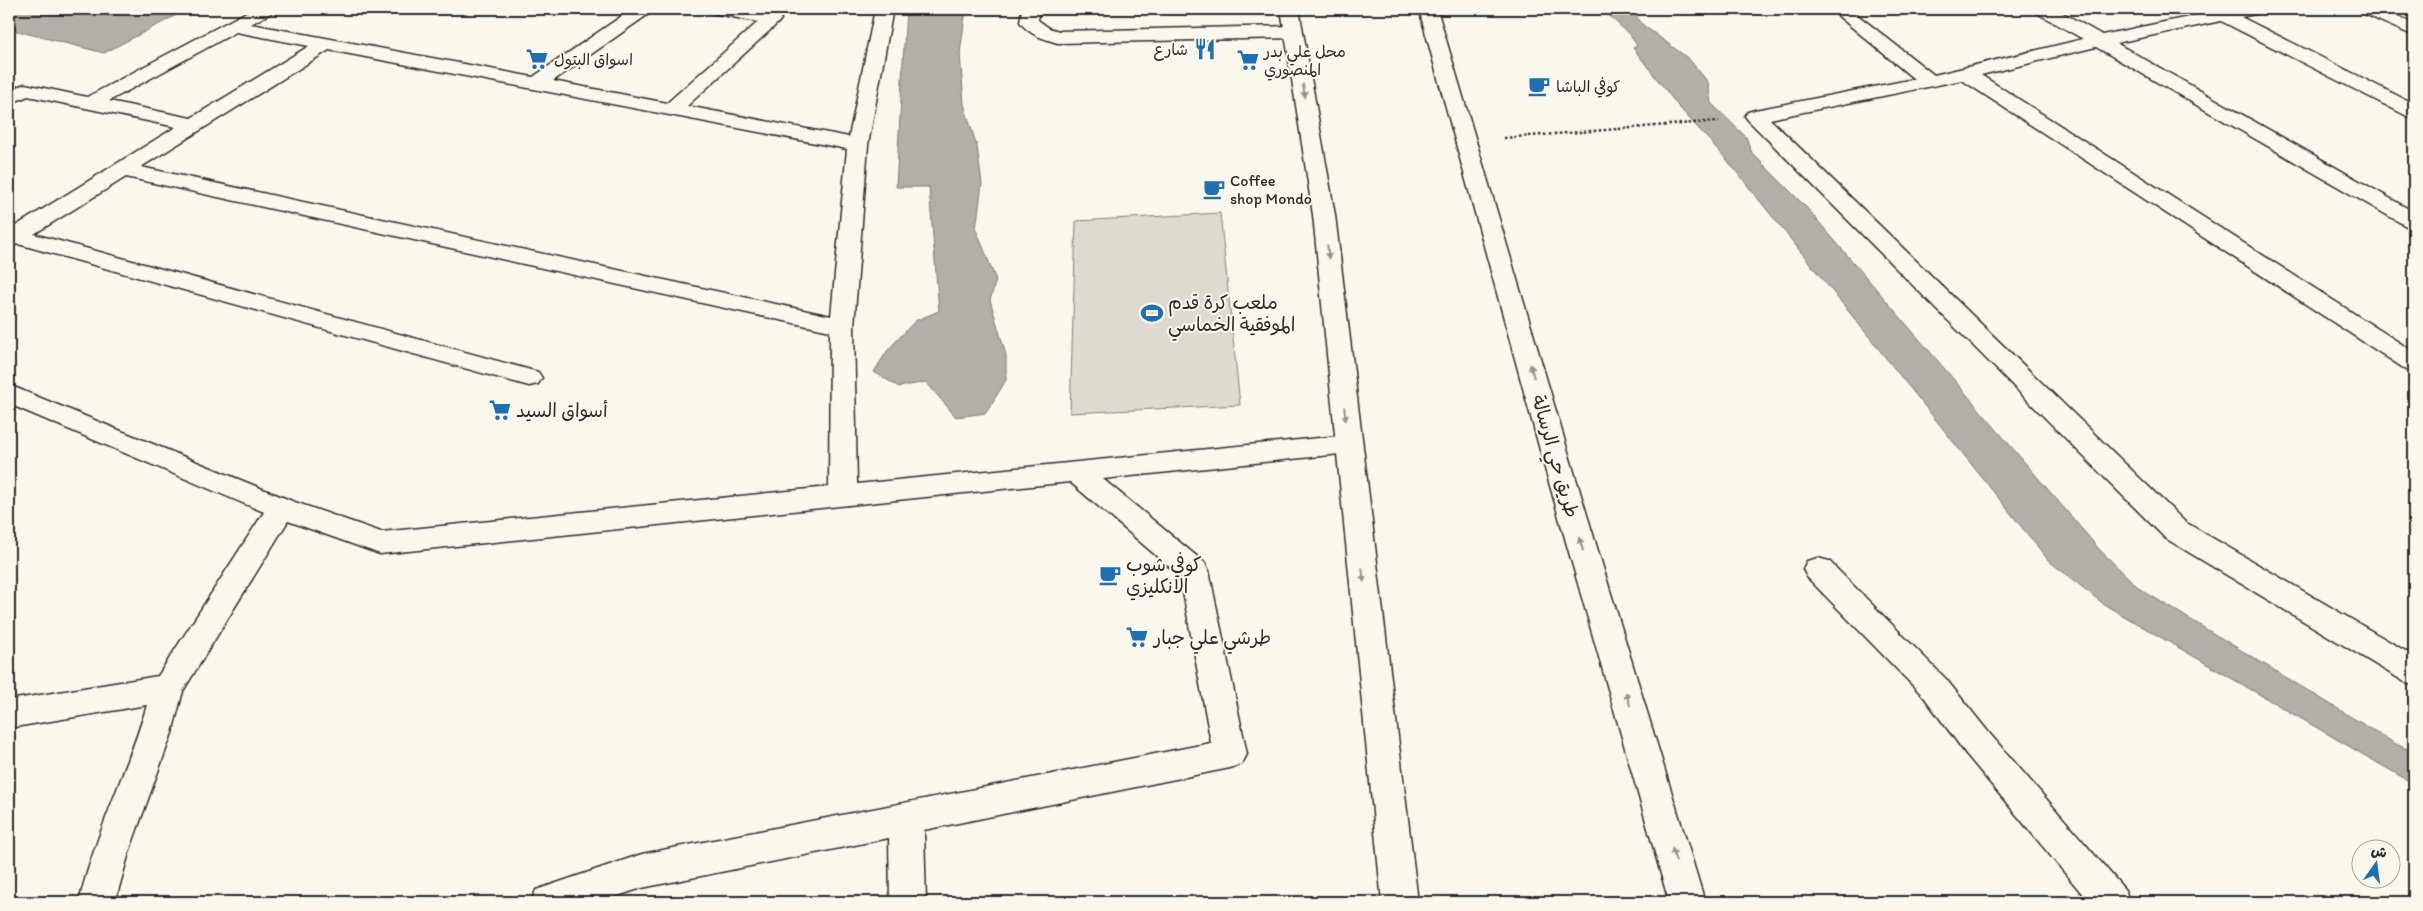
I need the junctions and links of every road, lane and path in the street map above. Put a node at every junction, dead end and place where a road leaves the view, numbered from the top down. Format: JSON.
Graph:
{"nodes":[{"id":1,"x":265,"y":9,"type":"edge"},
{"id":2,"x":644,"y":9,"type":"edge"},
{"id":3,"x":718,"y":9,"type":"edge"},
{"id":4,"x":884,"y":9,"type":"edge"},
{"id":5,"x":1031,"y":9,"type":"edge"},
{"id":6,"x":1428,"y":9,"type":"edge"},
{"id":7,"x":1839,"y":9,"type":"edge"},
{"id":8,"x":2043,"y":9,"type":"edge"},
{"id":9,"x":2253,"y":9,"type":"edge"},
{"id":10,"x":2368,"y":9,"type":"edge"},
{"id":11,"x":2218,"y":12,"type":"edge"},
{"id":12,"x":1292,"y":20,"type":"edge"},
{"id":13,"x":234,"y":26,"type":"junction"},
{"id":14,"x":2414,"y":30,"type":"edge"},
{"id":15,"x":2099,"y":41,"type":"junction"},
{"id":16,"x":328,"y":43,"type":"junction"},
{"id":17,"x":1964,"y":73,"type":"junction"},
{"id":18,"x":1930,"y":82,"type":"junction"},
{"id":19,"x":537,"y":83,"type":"junction"},
{"id":20,"x":9,"y":98,"type":"edge"},
{"id":21,"x":91,"y":103,"type":"junction"},
{"id":22,"x":672,"y":109,"type":"junction"},
{"id":23,"x":2414,"y":112,"type":"edge"},
{"id":24,"x":1723,"y":121,"type":"dead end"},
{"id":25,"x":195,"y":125,"type":"junction"},
{"id":26,"x":1468,"y":140,"type":"junction"},
{"id":27,"x":858,"y":144,"type":"junction"},
{"id":28,"x":123,"y":170,"type":"junction"},
{"id":29,"x":2414,"y":221,"type":"edge"},
{"id":30,"x":12,"y":238,"type":"edge"},
{"id":31,"x":842,"y":326,"type":"junction"},
{"id":32,"x":2414,"y":363,"type":"edge"},
{"id":33,"x":528,"y":378,"type":"dead end"},
{"id":34,"x":9,"y":394,"type":"edge"},
{"id":35,"x":1349,"y":444,"type":"junction"},
{"id":36,"x":1077,"y":473,"type":"junction"},
{"id":37,"x":843,"y":496,"type":"junction"},
{"id":38,"x":282,"y":508,"type":"junction"},
{"id":39,"x":1818,"y":569,"type":"dead end"},
{"id":40,"x":2414,"y":672,"type":"edge"},
{"id":41,"x":168,"y":688,"type":"junction"},
{"id":42,"x":9,"y":714,"type":"edge"},
{"id":43,"x":906,"y":820,"type":"junction"},
{"id":44,"x":1395,"y":901,"type":"edge"},
{"id":45,"x":97,"y":902,"type":"edge"},
{"id":46,"x":549,"y":902,"type":"edge"},
{"id":47,"x":908,"y":902,"type":"edge"},
{"id":48,"x":1687,"y":902,"type":"edge"},
{"id":49,"x":2112,"y":902,"type":"edge"}],
"edges":[{"from":1,"to":13,"type":"street"},
{"from":2,"to":19,"type":"street"},
{"from":3,"to":22,"type":"street"},
{"from":4,"to":27,"type":"street"},
{"from":5,"to":12,"type":"street"},
{"from":6,"to":26,"type":"street","name":"طريق حي الرسالة"},
{"from":7,"to":18,"type":"street"},
{"from":8,"to":15,"type":"street"},
{"from":9,"to":11,"type":"street"},
{"from":10,"to":14,"type":"street"},
{"from":11,"to":15,"type":"street"},
{"from":11,"to":23,"type":"street"},
{"from":12,"to":35,"type":"street","one_way":true},
{"from":13,"to":16,"type":"street"},
{"from":13,"to":21,"type":"street"},
{"from":15,"to":17,"type":"street"},
{"from":15,"to":29,"type":"street"},
{"from":16,"to":19,"type":"street"},
{"from":16,"to":25,"type":"street"},
{"from":17,"to":18,"type":"street"},
{"from":17,"to":32,"type":"street"},
{"from":18,"to":40,"type":"street"},
{"from":19,"to":22,"type":"street"},
{"from":20,"to":21,"type":"street"},
{"from":21,"to":25,"type":"street"},
{"from":22,"to":27,"type":"street"},
{"from":24,"to":26,"type":"path"},
{"from":25,"to":28,"type":"street"},
{"from":48,"to":26,"type":"street","name":"طريق حي الرسالة","one_way":true},
{"from":27,"to":31,"type":"street"},
{"from":28,"to":30,"type":"street"},
{"from":28,"to":31,"type":"street"},
{"from":30,"to":33,"type":"street"},
{"from":31,"to":37,"type":"street"},
{"from":34,"to":38,"type":"street"},
{"from":35,"to":36,"type":"street"},
{"from":35,"to":44,"type":"street","one_way":true},
{"from":36,"to":37,"type":"street"},
{"from":36,"to":43,"type":"street"},
{"from":37,"to":38,"type":"street"},
{"from":38,"to":41,"type":"street"},
{"from":39,"to":49,"type":"street"},
{"from":41,"to":42,"type":"street"},
{"from":41,"to":45,"type":"street"},
{"from":43,"to":46,"type":"street"},
{"from":43,"to":47,"type":"street"}]}
